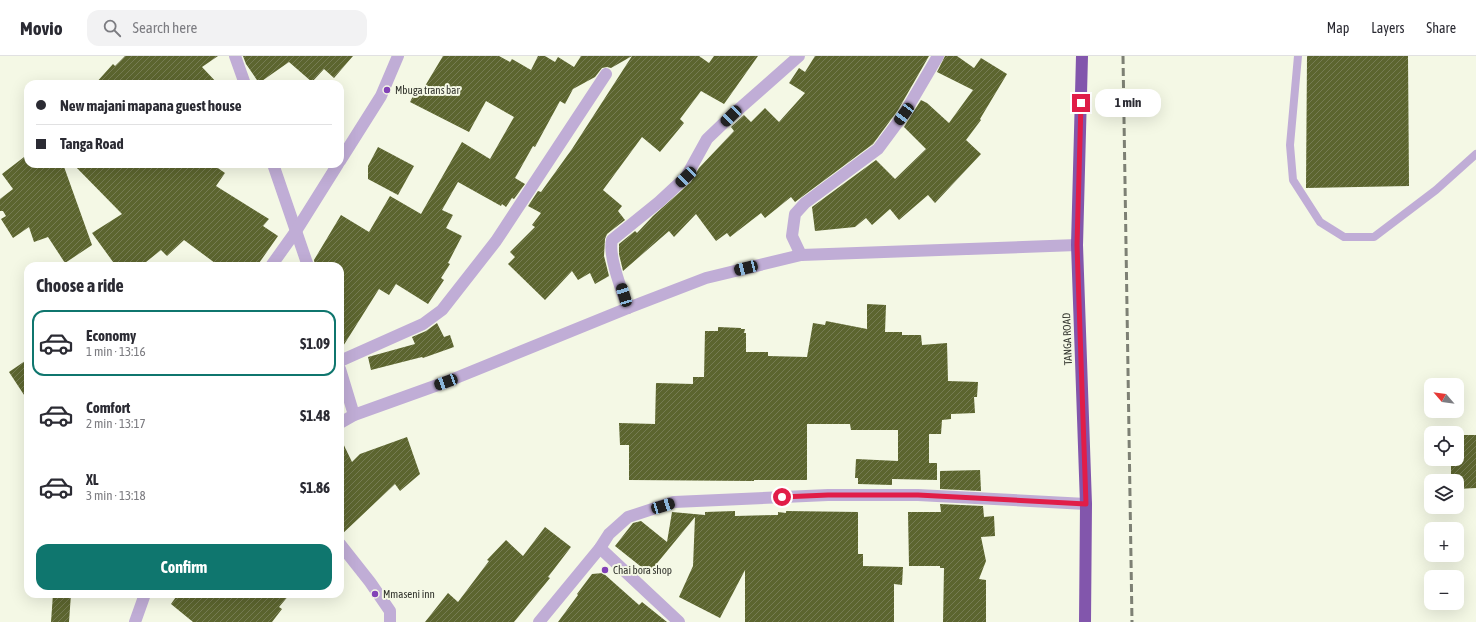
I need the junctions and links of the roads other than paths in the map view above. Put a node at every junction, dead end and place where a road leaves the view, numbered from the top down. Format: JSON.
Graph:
{"nodes":[{"id":1,"x":235,"y":56,"type":"edge"},
{"id":2,"x":398,"y":56,"type":"edge"},
{"id":3,"x":799,"y":56,"type":"edge"},
{"id":4,"x":938,"y":56,"type":"edge"},
{"id":5,"x":1082,"y":56,"type":"edge"},
{"id":6,"x":1298,"y":56,"type":"edge"},
{"id":7,"x":606,"y":74,"type":"dead end"},
{"id":8,"x":244,"y":80,"type":"edge"},
{"id":9,"x":1476,"y":154,"type":"edge"},
{"id":10,"x":344,"y":155,"type":"edge"},
{"id":11,"x":274,"y":168,"type":"edge"},
{"id":12,"x":335,"y":168,"type":"edge"},
{"id":13,"x":296,"y":231,"type":"junction"},
{"id":14,"x":1077,"y":245,"type":"junction"},
{"id":15,"x":800,"y":255,"type":"junction"},
{"id":16,"x":274,"y":262,"type":"edge"},
{"id":17,"x":307,"y":262,"type":"edge"},
{"id":18,"x":628,"y":308,"type":"junction"},
{"id":19,"x":344,"y":359,"type":"edge"},
{"id":20,"x":344,"y":382,"type":"edge"},
{"id":21,"x":354,"y":415,"type":"junction"},
{"id":22,"x":344,"y":420,"type":"edge"},
{"id":23,"x":1086,"y":504,"type":"junction"},
{"id":24,"x":600,"y":548,"type":"junction"},
{"id":25,"x":344,"y":549,"type":"edge"},
{"id":26,"x":144,"y":598,"type":"edge"},
{"id":27,"x":135,"y":622,"type":"edge"},
{"id":28,"x":390,"y":622,"type":"edge"},
{"id":29,"x":540,"y":622,"type":"edge"},
{"id":30,"x":679,"y":622,"type":"edge"},
{"id":31,"x":1085,"y":622,"type":"edge"}],
"edges":[{"from":1,"to":8,"type":"street"},
{"from":2,"to":10,"type":"street"},
{"from":3,"to":18,"type":"street"},
{"from":4,"to":15,"type":"street"},
{"from":5,"to":14,"type":"highway","name":"TANGA ROAD"},
{"from":6,"to":9,"type":"lane"},
{"from":7,"to":19,"type":"street"},
{"from":11,"to":13,"type":"street"},
{"from":12,"to":13,"type":"street"},
{"from":13,"to":16,"type":"street"},
{"from":13,"to":17,"type":"street"},
{"from":14,"to":15,"type":"street"},
{"from":14,"to":23,"type":"highway","name":"TANGA ROAD"},
{"from":15,"to":18,"type":"street"},
{"from":18,"to":21,"type":"street"},
{"from":20,"to":21,"type":"street"},
{"from":21,"to":22,"type":"street"},
{"from":23,"to":24,"type":"street"},
{"from":23,"to":31,"type":"highway","name":"TANGA ROAD"},
{"from":24,"to":29,"type":"street"},
{"from":24,"to":30,"type":"street"},
{"from":25,"to":28,"type":"street"},
{"from":26,"to":27,"type":"street"}]}
